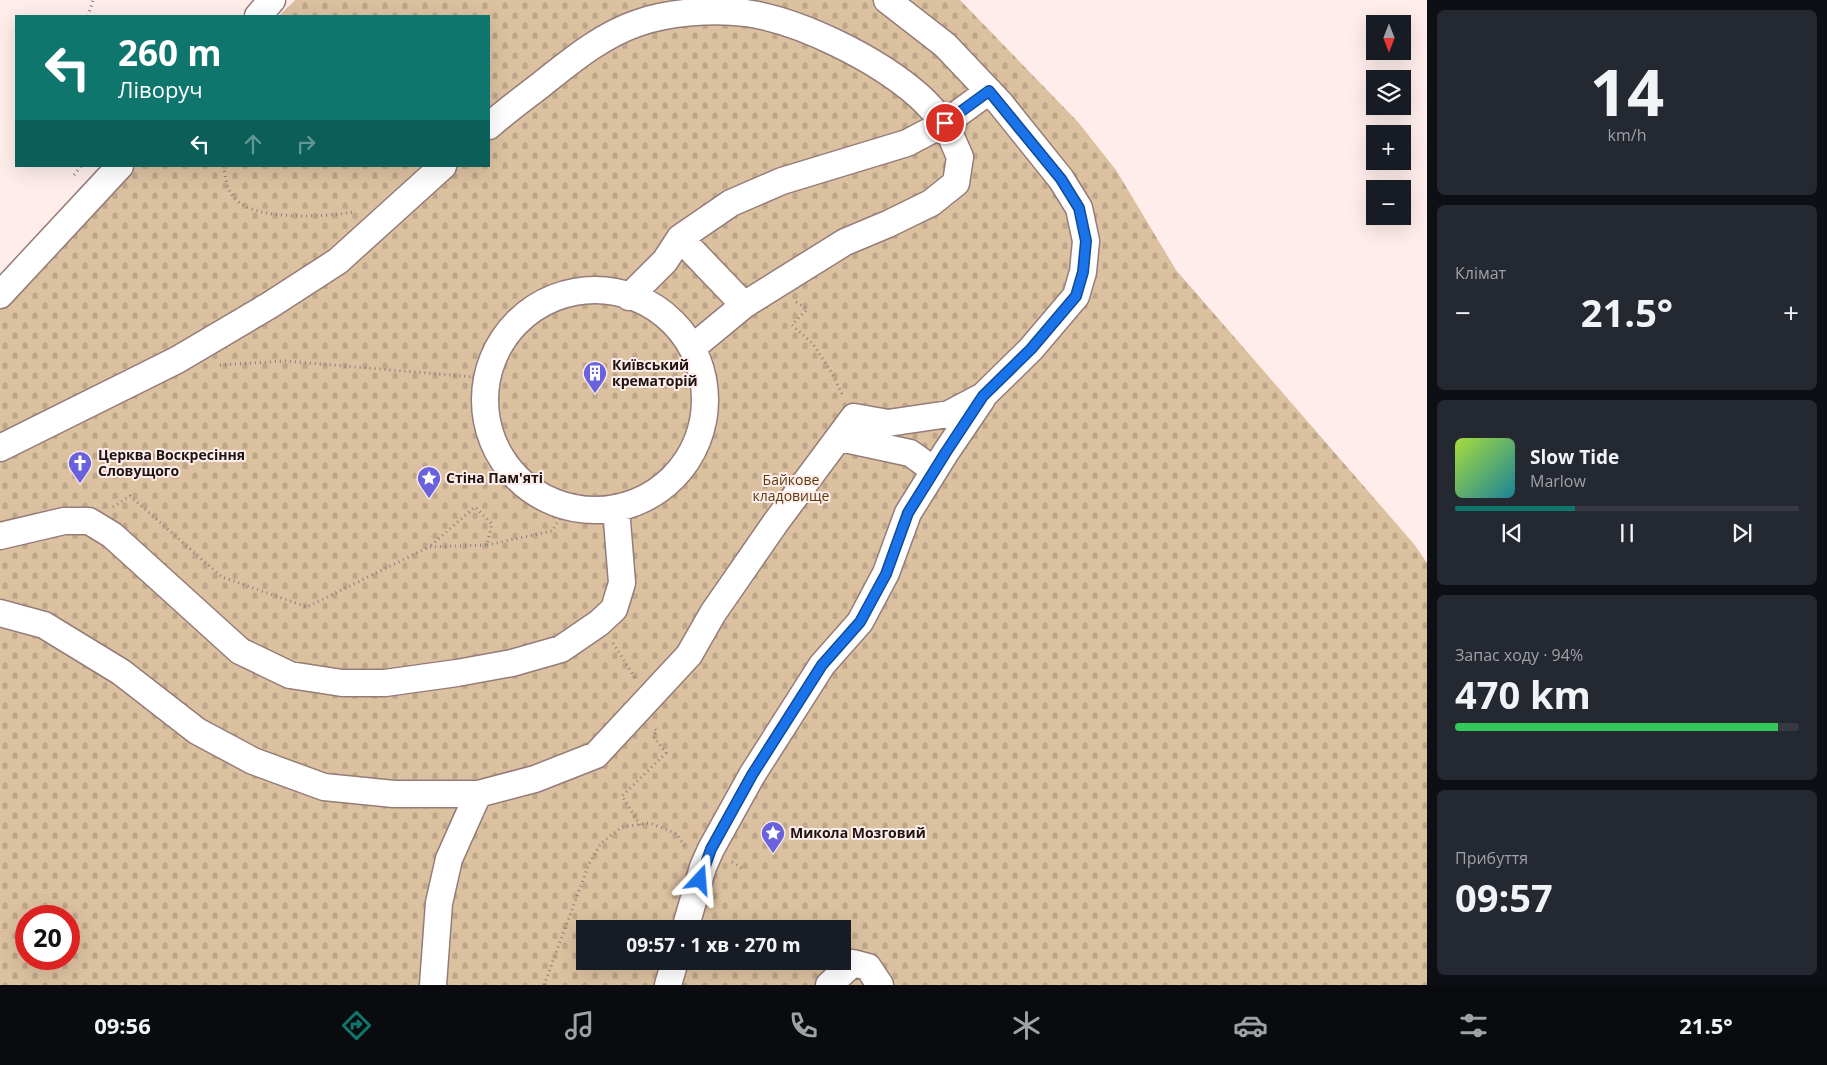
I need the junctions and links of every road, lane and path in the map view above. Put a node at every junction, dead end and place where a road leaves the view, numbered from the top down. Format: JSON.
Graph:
{"nodes":[{"id":1,"x":92,"y":0,"type":"edge"},
{"id":2,"x":272,"y":0,"type":"edge"},
{"id":3,"x":887,"y":0,"type":"edge"},
{"id":4,"x":88,"y":15,"type":"edge"},
{"id":5,"x":259,"y":15,"type":"edge"},
{"id":6,"x":989,"y":91,"type":"junction"},
{"id":7,"x":945,"y":123,"type":"junction"},
{"id":8,"x":490,"y":125,"type":"edge"},
{"id":9,"x":119,"y":167,"type":"edge"},
{"id":10,"x":224,"y":167,"type":"edge"},
{"id":11,"x":442,"y":167,"type":"edge"},
{"id":12,"x":359,"y":210,"type":"dead end"},
{"id":13,"x":680,"y":238,"type":"junction"},
{"id":14,"x":0,"y":295,"type":"edge"},
{"id":15,"x":629,"y":297,"type":"junction"},
{"id":16,"x":744,"y":305,"type":"junction"},
{"id":17,"x":792,"y":326,"type":"dead end"},
{"id":18,"x":692,"y":348,"type":"junction"},
{"id":19,"x":366,"y":368,"type":"dead end"},
{"id":20,"x":486,"y":378,"type":"junction"},
{"id":21,"x":843,"y":395,"type":"dead end"},
{"id":22,"x":983,"y":396,"type":"junction"},
{"id":23,"x":840,"y":438,"type":"junction"},
{"id":24,"x":0,"y":448,"type":"edge"},
{"id":25,"x":934,"y":470,"type":"junction"},
{"id":26,"x":567,"y":507,"type":"junction"},
{"id":27,"x":616,"y":508,"type":"junction"},
{"id":28,"x":89,"y":521,"type":"junction"},
{"id":29,"x":0,"y":536,"type":"edge"},
{"id":30,"x":487,"y":545,"type":"junction"},
{"id":31,"x":429,"y":547,"type":"junction"},
{"id":32,"x":0,"y":613,"type":"edge"},
{"id":33,"x":614,"y":644,"type":"dead end"},
{"id":34,"x":630,"y":668,"type":"dead end"},
{"id":35,"x":653,"y":736,"type":"dead end"},
{"id":36,"x":478,"y":794,"type":"junction"},
{"id":37,"x":640,"y":825,"type":"junction"},
{"id":38,"x":689,"y":853,"type":"dead end"},
{"id":39,"x":688,"y":920,"type":"edge"},
{"id":40,"x":672,"y":970,"type":"edge"},
{"id":41,"x":433,"y":985,"type":"edge"},
{"id":42,"x":544,"y":985,"type":"edge"},
{"id":43,"x":668,"y":985,"type":"edge"},
{"id":44,"x":829,"y":985,"type":"edge"},
{"id":45,"x":880,"y":985,"type":"edge"}],
"edges":[{"from":1,"to":4,"type":"path"},
{"from":2,"to":5,"type":"lane"},
{"from":3,"to":6,"type":"lane"},
{"from":6,"to":7,"type":"lane"},
{"from":6,"to":22,"type":"lane"},
{"from":7,"to":8,"type":"lane"},
{"from":7,"to":13,"type":"lane"},
{"from":7,"to":16,"type":"lane"},
{"from":9,"to":14,"type":"lane"},
{"from":10,"to":12,"type":"path"},
{"from":11,"to":24,"type":"lane"},
{"from":13,"to":15,"type":"lane"},
{"from":13,"to":16,"type":"lane"},
{"from":15,"to":18,"type":"lane"},
{"from":15,"to":20,"type":"lane"},
{"from":16,"to":18,"type":"lane"},
{"from":17,"to":21,"type":"path"},
{"from":18,"to":27,"type":"lane"},
{"from":19,"to":20,"type":"path"},
{"from":20,"to":26,"type":"lane"},
{"from":22,"to":23,"type":"lane"},
{"from":22,"to":25,"type":"lane"},
{"from":23,"to":25,"type":"lane"},
{"from":23,"to":36,"type":"lane"},
{"from":25,"to":39,"type":"lane"},
{"from":26,"to":27,"type":"lane"},
{"from":26,"to":30,"type":"path"},
{"from":27,"to":28,"type":"lane"},
{"from":28,"to":29,"type":"lane"},
{"from":28,"to":31,"type":"path"},
{"from":30,"to":31,"type":"path"},
{"from":30,"to":31,"type":"path"},
{"from":32,"to":36,"type":"lane"},
{"from":33,"to":34,"type":"path"},
{"from":35,"to":37,"type":"path"},
{"from":36,"to":41,"type":"lane"},
{"from":37,"to":38,"type":"path"},
{"from":37,"to":42,"type":"path"},
{"from":40,"to":43,"type":"lane"},
{"from":44,"to":45,"type":"lane"}]}
